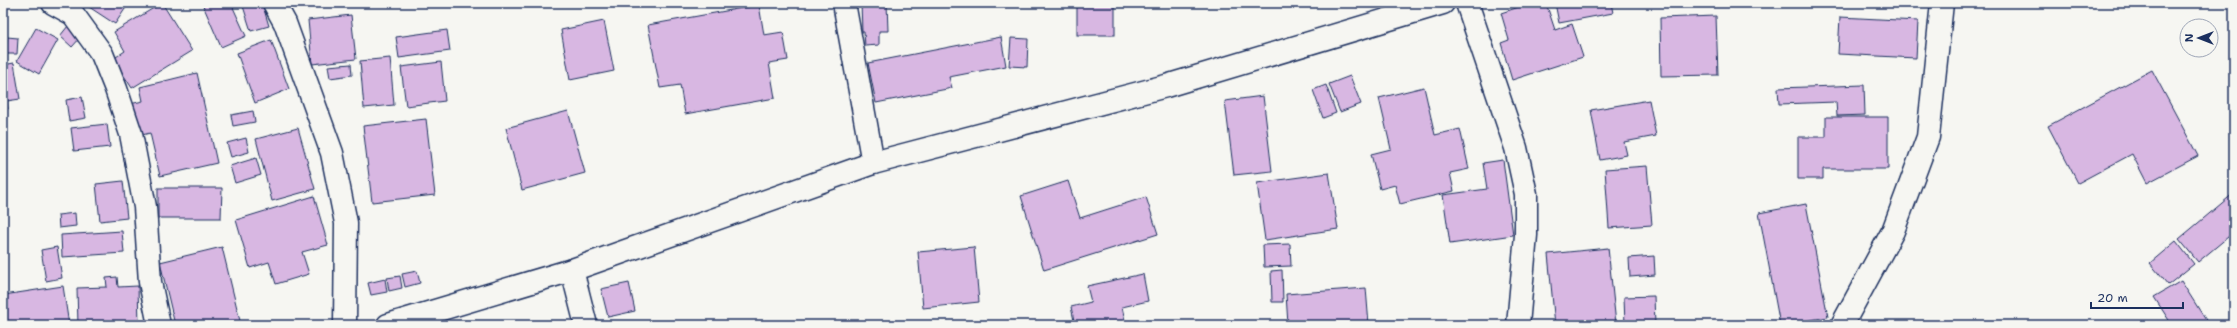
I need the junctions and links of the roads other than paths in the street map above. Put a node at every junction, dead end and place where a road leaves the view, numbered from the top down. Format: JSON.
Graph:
{"nodes":[{"id":1,"x":53,"y":3,"type":"edge"},
{"id":2,"x":274,"y":3,"type":"edge"},
{"id":3,"x":844,"y":3,"type":"edge"},
{"id":4,"x":1443,"y":3,"type":"edge"},
{"id":5,"x":1467,"y":3,"type":"edge"},
{"id":6,"x":1942,"y":3,"type":"edge"},
{"id":7,"x":873,"y":163,"type":"junction"},
{"id":8,"x":572,"y":270,"type":"junction"},
{"id":9,"x":159,"y":325,"type":"edge"},
{"id":10,"x":345,"y":325,"type":"edge"},
{"id":11,"x":388,"y":325,"type":"edge"},
{"id":12,"x":586,"y":325,"type":"edge"},
{"id":13,"x":1518,"y":325,"type":"edge"},
{"id":14,"x":1842,"y":325,"type":"edge"}],
"edges":[{"from":1,"to":9,"type":"street"},
{"from":2,"to":10,"type":"street"},
{"from":3,"to":7,"type":"street"},
{"from":4,"to":7,"type":"street"},
{"from":5,"to":13,"type":"street"},
{"from":6,"to":14,"type":"street"},
{"from":7,"to":8,"type":"street"},
{"from":8,"to":11,"type":"street"},
{"from":8,"to":12,"type":"street"}]}
